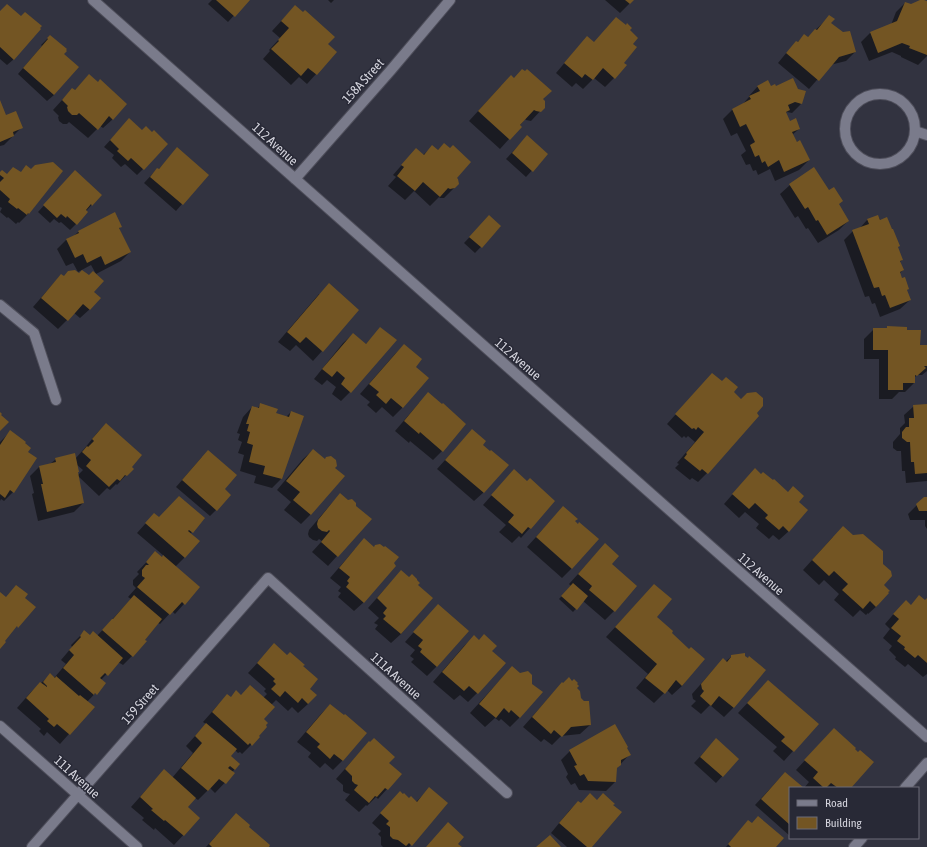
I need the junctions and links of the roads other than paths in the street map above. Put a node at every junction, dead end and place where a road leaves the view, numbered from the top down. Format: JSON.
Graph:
{"nodes":[{"id":1,"x":93,"y":0,"type":"edge"},
{"id":2,"x":450,"y":0,"type":"edge"},
{"id":3,"x":915,"y":131,"type":"junction"},
{"id":4,"x":927,"y":135,"type":"edge"},
{"id":5,"x":295,"y":179,"type":"junction"},
{"id":6,"x":0,"y":304,"type":"edge"},
{"id":7,"x":56,"y":400,"type":"dead end"},
{"id":8,"x":268,"y":578,"type":"joint"},
{"id":9,"x":0,"y":726,"type":"edge"},
{"id":10,"x":927,"y":737,"type":"edge"},
{"id":11,"x":927,"y":763,"type":"edge"},
{"id":12,"x":906,"y":787,"type":"edge"},
{"id":13,"x":507,"y":793,"type":"dead end"},
{"id":14,"x":78,"y":794,"type":"junction"},
{"id":15,"x":861,"y":839,"type":"edge"},
{"id":16,"x":32,"y":847,"type":"edge"},
{"id":17,"x":137,"y":847,"type":"edge"},
{"id":18,"x":854,"y":847,"type":"edge"}],
"edges":[{"from":1,"to":5,"type":"street","name":"112 Avenue"},
{"from":2,"to":5,"type":"street","name":"158A Street"},
{"from":3,"to":3,"type":"street"},
{"from":3,"to":4,"type":"street"},
{"from":5,"to":10,"type":"street","name":"112 Avenue"},
{"from":6,"to":7,"type":"street"},
{"from":8,"to":13,"type":"street","name":"111A Avenue"},
{"from":8,"to":14,"type":"street","name":"159 Street"},
{"from":9,"to":14,"type":"street","name":"111 Avenue"},
{"from":11,"to":12,"type":"street"},
{"from":14,"to":16,"type":"street","name":"159 Street"},
{"from":14,"to":17,"type":"street","name":"111 Avenue"},
{"from":15,"to":18,"type":"street"}]}
